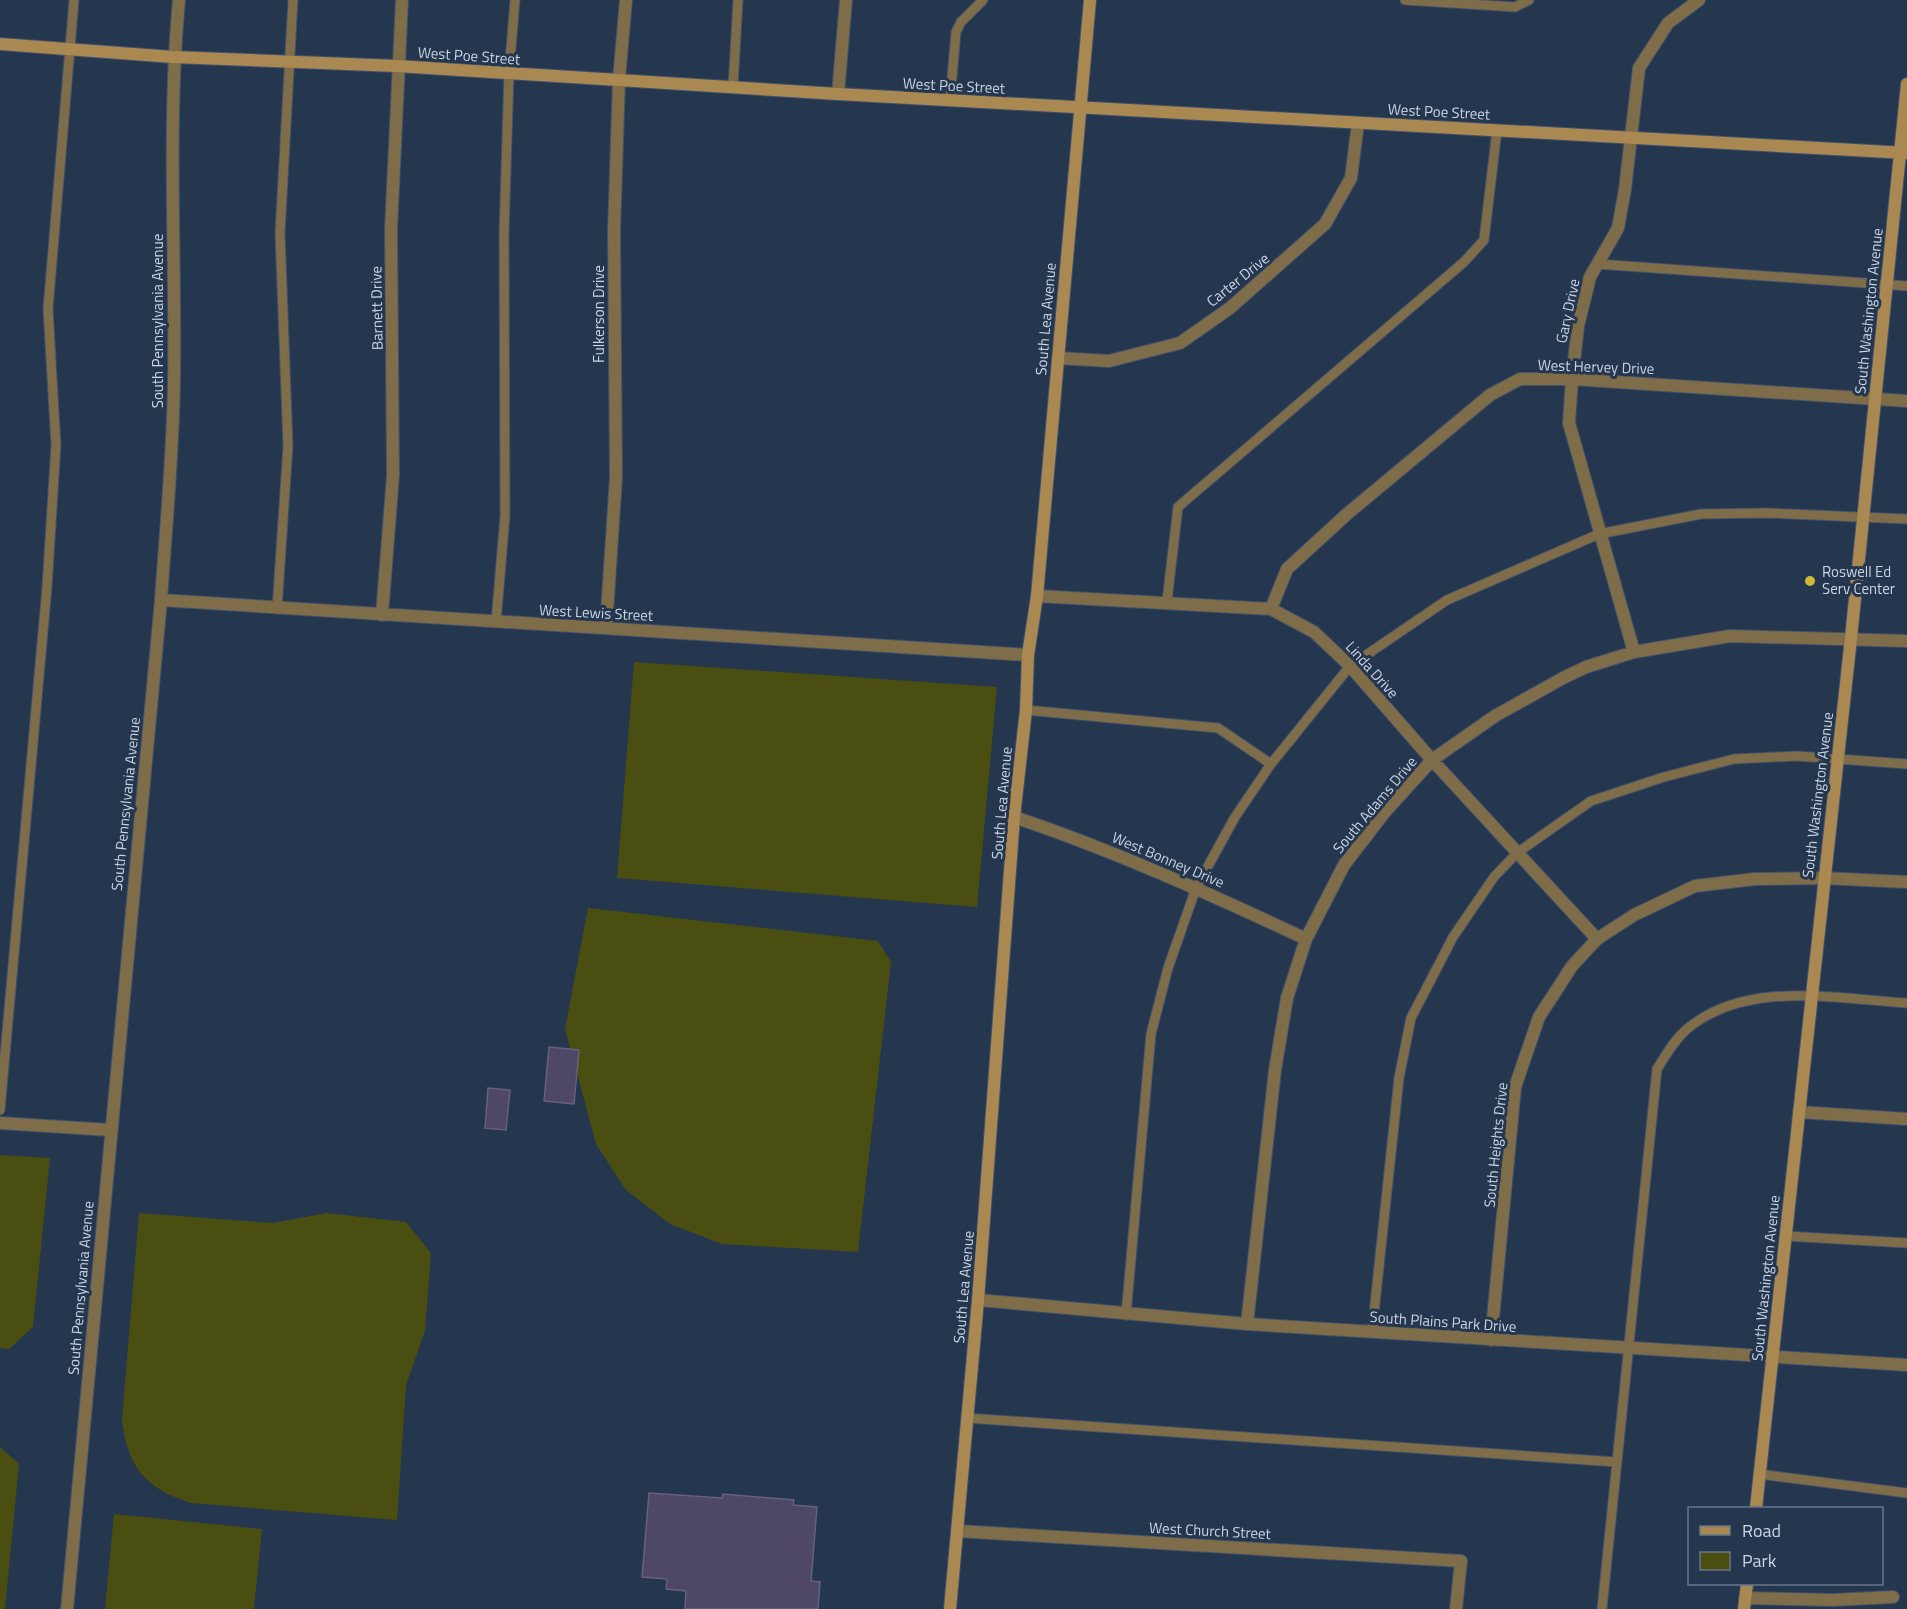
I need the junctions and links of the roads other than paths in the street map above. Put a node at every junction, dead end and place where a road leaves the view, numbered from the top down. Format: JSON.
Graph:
{"nodes":[{"id":1,"x":74,"y":0,"type":"edge"},
{"id":2,"x":179,"y":0,"type":"edge"},
{"id":3,"x":293,"y":0,"type":"edge"},
{"id":4,"x":402,"y":0,"type":"edge"},
{"id":5,"x":515,"y":0,"type":"edge"},
{"id":6,"x":626,"y":0,"type":"edge"},
{"id":7,"x":738,"y":0,"type":"edge"},
{"id":8,"x":846,"y":0,"type":"edge"},
{"id":9,"x":983,"y":0,"type":"edge"},
{"id":10,"x":1090,"y":0,"type":"edge"},
{"id":11,"x":1404,"y":0,"type":"edge"},
{"id":12,"x":1529,"y":0,"type":"edge"},
{"id":13,"x":1699,"y":0,"type":"edge"},
{"id":14,"x":0,"y":44,"type":"edge"},
{"id":15,"x":70,"y":49,"type":"junction"},
{"id":16,"x":173,"y":57,"type":"junction"},
{"id":17,"x":288,"y":62,"type":"junction"},
{"id":18,"x":397,"y":66,"type":"junction"},
{"id":19,"x":509,"y":73,"type":"junction"},
{"id":20,"x":619,"y":79,"type":"junction"},
{"id":21,"x":1907,"y":84,"type":"edge"},
{"id":22,"x":733,"y":87,"type":"junction"},
{"id":23,"x":838,"y":94,"type":"junction"},
{"id":24,"x":950,"y":100,"type":"junction"},
{"id":25,"x":1079,"y":107,"type":"junction"},
{"id":26,"x":1358,"y":123,"type":"junction"},
{"id":27,"x":1497,"y":129,"type":"junction"},
{"id":28,"x":1630,"y":136,"type":"junction"},
{"id":29,"x":1903,"y":152,"type":"edge"},
{"id":30,"x":1597,"y":264,"type":"junction"},
{"id":31,"x":1886,"y":285,"type":"junction"},
{"id":32,"x":1907,"y":286,"type":"edge"},
{"id":33,"x":1058,"y":358,"type":"junction"},
{"id":34,"x":1572,"y":379,"type":"junction"},
{"id":35,"x":1875,"y":399,"type":"junction"},
{"id":36,"x":1907,"y":401,"type":"edge"},
{"id":37,"x":1864,"y":516,"type":"junction"},
{"id":38,"x":1907,"y":519,"type":"edge"},
{"id":39,"x":1599,"y":534,"type":"junction"},
{"id":40,"x":1037,"y":596,"type":"junction"},
{"id":41,"x":161,"y":600,"type":"junction"},
{"id":42,"x":1167,"y":602,"type":"junction"},
{"id":43,"x":277,"y":609,"type":"junction"},
{"id":44,"x":1271,"y":609,"type":"junction"},
{"id":45,"x":382,"y":615,"type":"junction"},
{"id":46,"x":496,"y":622,"type":"junction"},
{"id":47,"x":606,"y":628,"type":"junction"},
{"id":48,"x":1851,"y":638,"type":"junction"},
{"id":49,"x":1907,"y":641,"type":"edge"},
{"id":50,"x":1634,"y":652,"type":"junction"},
{"id":51,"x":1028,"y":655,"type":"junction"},
{"id":52,"x":1350,"y":666,"type":"junction"},
{"id":53,"x":1026,"y":710,"type":"junction"},
{"id":54,"x":1432,"y":760,"type":"junction"},
{"id":55,"x":1837,"y":760,"type":"junction"},
{"id":56,"x":1271,"y":764,"type":"junction"},
{"id":57,"x":1907,"y":764,"type":"edge"},
{"id":58,"x":1014,"y":818,"type":"junction"},
{"id":59,"x":1517,"y":852,"type":"junction"},
{"id":60,"x":1823,"y":878,"type":"junction"},
{"id":61,"x":1907,"y":882,"type":"edge"},
{"id":62,"x":1196,"y":888,"type":"junction"},
{"id":63,"x":1306,"y":939,"type":"junction"},
{"id":64,"x":1597,"y":939,"type":"junction"},
{"id":65,"x":1811,"y":997,"type":"junction"},
{"id":66,"x":1907,"y":1003,"type":"edge"},
{"id":67,"x":0,"y":1110,"type":"edge"},
{"id":68,"x":1799,"y":1112,"type":"junction"},
{"id":69,"x":1907,"y":1119,"type":"edge"},
{"id":70,"x":0,"y":1123,"type":"edge"},
{"id":71,"x":110,"y":1130,"type":"junction"},
{"id":72,"x":1785,"y":1236,"type":"junction"},
{"id":73,"x":1907,"y":1243,"type":"edge"},
{"id":74,"x":978,"y":1300,"type":"junction"},
{"id":75,"x":1126,"y":1315,"type":"junction"},
{"id":76,"x":1247,"y":1324,"type":"junction"},
{"id":77,"x":1372,"y":1332,"type":"junction"},
{"id":78,"x":1491,"y":1340,"type":"junction"},
{"id":79,"x":1629,"y":1349,"type":"junction"},
{"id":80,"x":1772,"y":1357,"type":"junction"},
{"id":81,"x":1907,"y":1365,"type":"edge"},
{"id":82,"x":966,"y":1418,"type":"junction"},
{"id":83,"x":1617,"y":1462,"type":"junction"},
{"id":84,"x":1759,"y":1474,"type":"junction"},
{"id":85,"x":1907,"y":1492,"type":"edge"},
{"id":86,"x":1755,"y":1507,"type":"edge"},
{"id":87,"x":957,"y":1531,"type":"junction"},
{"id":88,"x":1747,"y":1585,"type":"edge"},
{"id":89,"x":1893,"y":1597,"type":"dead end"},
{"id":90,"x":1745,"y":1604,"type":"edge"},
{"id":91,"x":67,"y":1609,"type":"edge"},
{"id":92,"x":950,"y":1609,"type":"edge"},
{"id":93,"x":1456,"y":1609,"type":"edge"},
{"id":94,"x":1602,"y":1609,"type":"edge"}],
"edges":[{"from":1,"to":15,"type":"lane"},
{"from":2,"to":16,"type":"street","name":"South Pennsylvania Avenue"},
{"from":3,"to":17,"type":"lane"},
{"from":4,"to":18,"type":"street","name":"Barnett Drive"},
{"from":5,"to":19,"type":"lane"},
{"from":6,"to":20,"type":"street","name":"Fulkerson Drive"},
{"from":7,"to":22,"type":"lane"},
{"from":8,"to":23,"type":"street"},
{"from":9,"to":24,"type":"lane"},
{"from":10,"to":25,"type":"street","name":"South Lea Avenue"},
{"from":11,"to":12,"type":"lane"},
{"from":13,"to":28,"type":"street","name":"Gary Drive"},
{"from":14,"to":15,"type":"street","name":"West Poe Street"},
{"from":15,"to":16,"type":"street","name":"West Poe Street"},
{"from":15,"to":67,"type":"lane"},
{"from":16,"to":17,"type":"street","name":"West Poe Street"},
{"from":16,"to":41,"type":"street","name":"South Pennsylvania Avenue"},
{"from":17,"to":18,"type":"street","name":"West Poe Street"},
{"from":17,"to":43,"type":"lane"},
{"from":18,"to":19,"type":"street","name":"West Poe Street"},
{"from":18,"to":45,"type":"street","name":"Barnett Drive"},
{"from":19,"to":20,"type":"street","name":"West Poe Street"},
{"from":19,"to":46,"type":"lane"},
{"from":20,"to":22,"type":"street","name":"West Poe Street"},
{"from":20,"to":47,"type":"street","name":"Fulkerson Drive"},
{"from":21,"to":29,"type":"street","name":"South Washington Avenue"},
{"from":22,"to":23,"type":"street","name":"West Poe Street"},
{"from":23,"to":24,"type":"street","name":"West Poe Street"},
{"from":24,"to":25,"type":"street","name":"West Poe Street"},
{"from":25,"to":26,"type":"street","name":"West Poe Street"},
{"from":25,"to":33,"type":"street","name":"South Lea Avenue"},
{"from":26,"to":27,"type":"street","name":"West Poe Street"},
{"from":26,"to":33,"type":"street","name":"Carter Drive"},
{"from":27,"to":28,"type":"street","name":"West Poe Street"},
{"from":27,"to":42,"type":"lane"},
{"from":28,"to":29,"type":"street","name":"West Poe Street"},
{"from":28,"to":30,"type":"street","name":"Gary Drive"},
{"from":29,"to":31,"type":"street","name":"South Washington Avenue"},
{"from":30,"to":31,"type":"lane"},
{"from":30,"to":34,"type":"street","name":"Gary Drive"},
{"from":31,"to":32,"type":"lane"},
{"from":31,"to":35,"type":"street","name":"South Washington Avenue"},
{"from":33,"to":40,"type":"street","name":"South Lea Avenue"},
{"from":34,"to":35,"type":"street","name":"West Hervey Drive"},
{"from":34,"to":39,"type":"street","name":"Gary Drive"},
{"from":34,"to":44,"type":"street","name":"West Hervey Drive"},
{"from":35,"to":36,"type":"street","name":"West Hervey Drive"},
{"from":35,"to":37,"type":"street","name":"South Washington Avenue"},
{"from":37,"to":38,"type":"lane"},
{"from":37,"to":39,"type":"lane"},
{"from":37,"to":48,"type":"street","name":"South Washington Avenue"},
{"from":39,"to":50,"type":"street","name":"Gary Drive"},
{"from":39,"to":52,"type":"lane"},
{"from":40,"to":42,"type":"street","name":"Linda Drive"},
{"from":40,"to":51,"type":"street","name":"South Lea Avenue"},
{"from":41,"to":43,"type":"street","name":"West Lewis Street"},
{"from":41,"to":71,"type":"street","name":"South Pennsylvania Avenue"},
{"from":42,"to":44,"type":"street","name":"Linda Drive"},
{"from":43,"to":45,"type":"street","name":"West Lewis Street"},
{"from":44,"to":52,"type":"street","name":"Linda Drive"},
{"from":45,"to":46,"type":"street","name":"West Lewis Street"},
{"from":46,"to":47,"type":"street","name":"West Lewis Street"},
{"from":47,"to":51,"type":"street","name":"West Lewis Street"},
{"from":48,"to":49,"type":"street","name":"South Adams Drive"},
{"from":48,"to":50,"type":"street","name":"South Adams Drive"},
{"from":48,"to":55,"type":"street","name":"South Washington Avenue"},
{"from":50,"to":54,"type":"street","name":"South Adams Drive"},
{"from":51,"to":53,"type":"street","name":"South Lea Avenue"},
{"from":52,"to":54,"type":"street","name":"Linda Drive"},
{"from":52,"to":56,"type":"lane"},
{"from":53,"to":56,"type":"lane"},
{"from":53,"to":58,"type":"street","name":"South Lea Avenue"},
{"from":54,"to":59,"type":"street","name":"Linda Drive"},
{"from":54,"to":63,"type":"street","name":"South Adams Drive"},
{"from":55,"to":57,"type":"lane"},
{"from":55,"to":59,"type":"lane"},
{"from":55,"to":60,"type":"street","name":"South Washington Avenue"},
{"from":56,"to":62,"type":"lane"},
{"from":58,"to":62,"type":"street","name":"West Bonney Drive"},
{"from":58,"to":74,"type":"street","name":"South Lea Avenue"},
{"from":59,"to":64,"type":"street","name":"Linda Drive"},
{"from":59,"to":77,"type":"lane"},
{"from":60,"to":61,"type":"street","name":"South Heights Drive"},
{"from":60,"to":64,"type":"street","name":"South Heights Drive"},
{"from":60,"to":65,"type":"street","name":"South Washington Avenue"},
{"from":62,"to":63,"type":"street","name":"West Bonney Drive"},
{"from":62,"to":75,"type":"lane"},
{"from":63,"to":76,"type":"street","name":"South Adams Drive"},
{"from":64,"to":78,"type":"street","name":"South Heights Drive"},
{"from":65,"to":66,"type":"lane"},
{"from":65,"to":68,"type":"street","name":"South Washington Avenue"},
{"from":65,"to":79,"type":"lane"},
{"from":68,"to":69,"type":"street"},
{"from":68,"to":72,"type":"street","name":"South Washington Avenue"},
{"from":70,"to":71,"type":"street"},
{"from":71,"to":91,"type":"street","name":"South Pennsylvania Avenue"},
{"from":72,"to":73,"type":"lane"},
{"from":72,"to":80,"type":"street","name":"South Washington Avenue"},
{"from":74,"to":75,"type":"street","name":"South Plains Park Drive"},
{"from":74,"to":82,"type":"street","name":"South Lea Avenue"},
{"from":75,"to":76,"type":"street","name":"South Plains Park Drive"},
{"from":76,"to":77,"type":"street","name":"South Plains Park Drive"},
{"from":77,"to":78,"type":"street","name":"South Plains Park Drive"},
{"from":78,"to":79,"type":"street","name":"South Plains Park Drive"},
{"from":79,"to":80,"type":"street","name":"South Plains Park Drive"},
{"from":79,"to":83,"type":"lane"},
{"from":80,"to":81,"type":"street","name":"South Plains Park Drive"},
{"from":80,"to":84,"type":"street","name":"South Washington Avenue"},
{"from":82,"to":83,"type":"lane"},
{"from":82,"to":87,"type":"street","name":"South Lea Avenue"},
{"from":83,"to":94,"type":"lane"},
{"from":84,"to":85,"type":"lane"},
{"from":84,"to":86,"type":"street","name":"South Washington Avenue"},
{"from":87,"to":92,"type":"street","name":"South Lea Avenue"},
{"from":87,"to":93,"type":"street","name":"West Church Street"},
{"from":88,"to":90,"type":"street"},
{"from":89,"to":90,"type":"street"}]}
